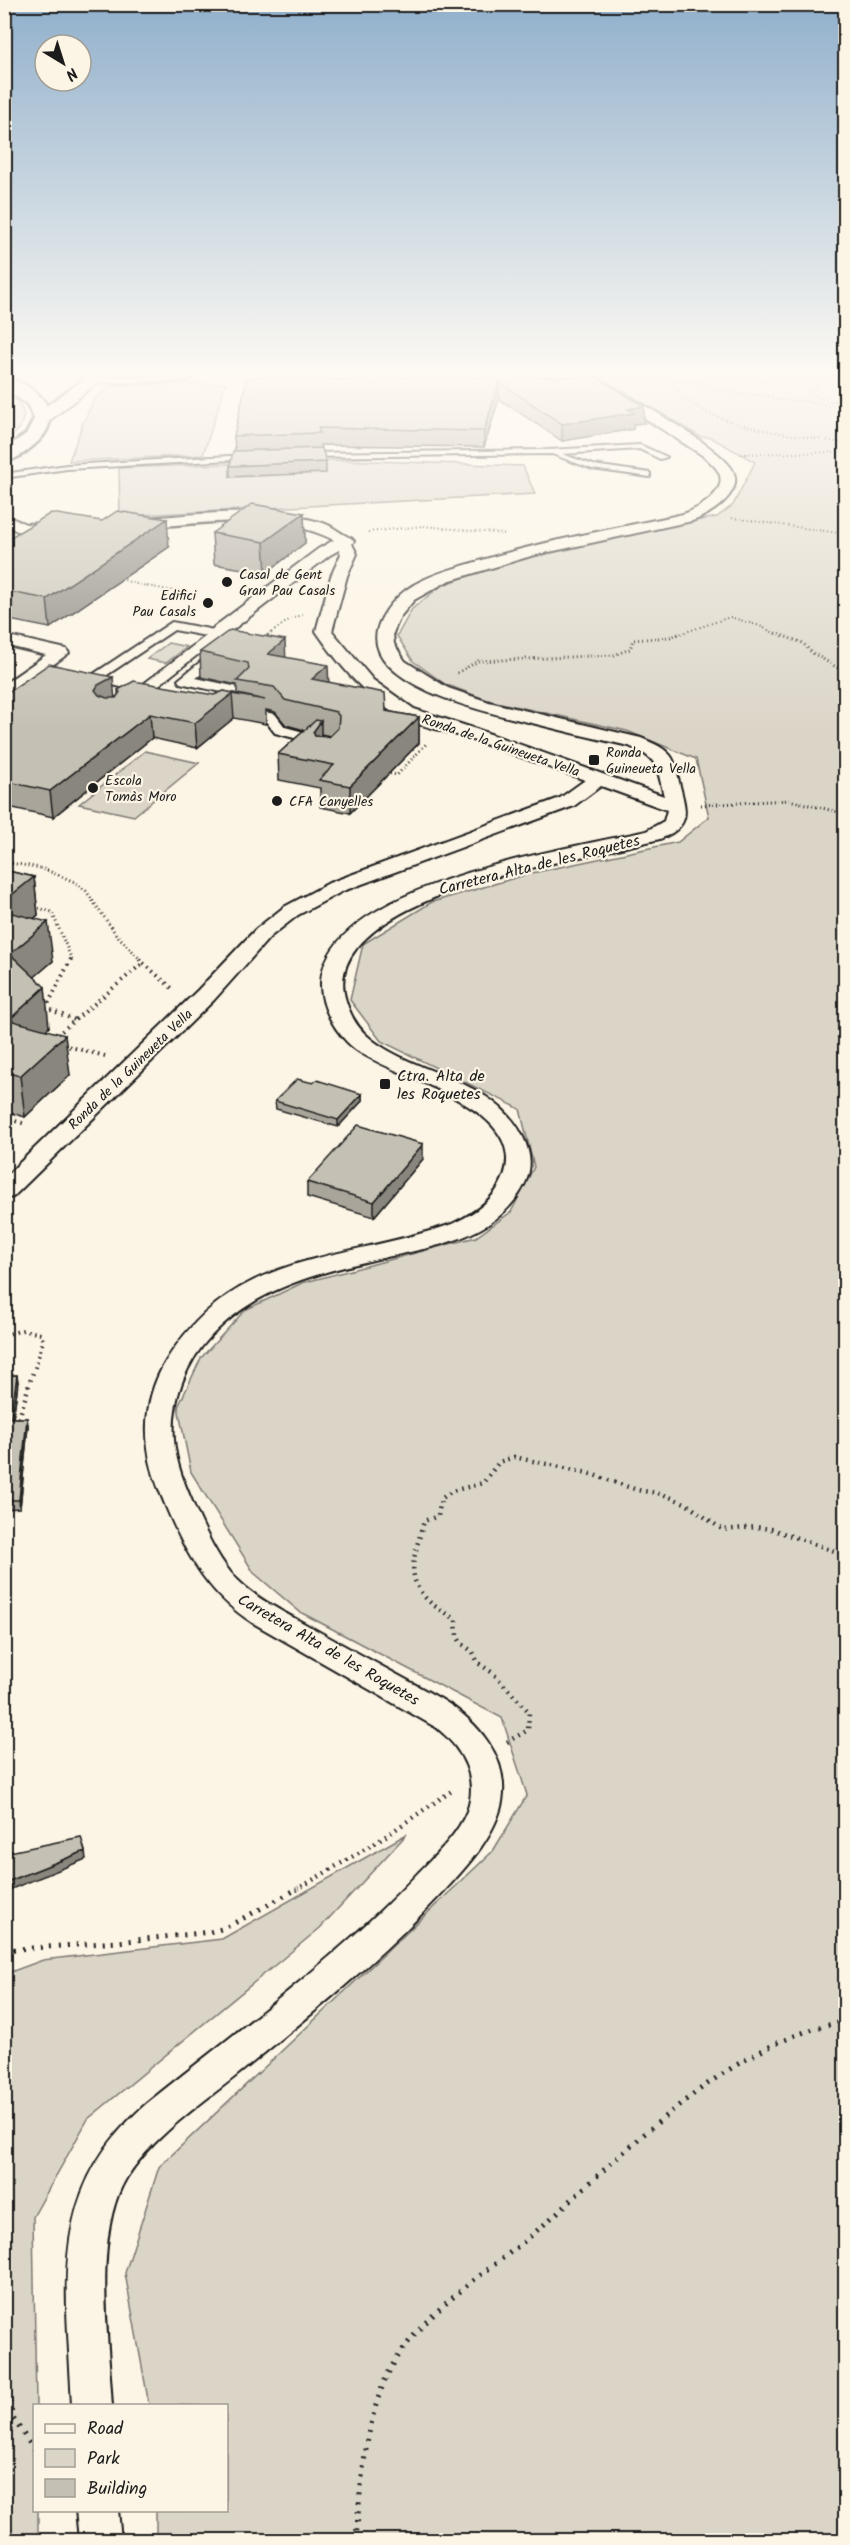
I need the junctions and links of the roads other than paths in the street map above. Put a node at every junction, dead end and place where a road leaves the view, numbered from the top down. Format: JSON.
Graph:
{"nodes":[{"id":1,"x":720,"y":496,"type":"edge"},
{"id":2,"x":4,"y":519,"type":"edge"},
{"id":3,"x":116,"y":524,"type":"edge"},
{"id":4,"x":72,"y":526,"type":"edge"},
{"id":5,"x":346,"y":541,"type":"junction"},
{"id":6,"x":218,"y":632,"type":"junction"},
{"id":7,"x":4,"y":640,"type":"edge"},
{"id":8,"x":258,"y":642,"type":"edge"},
{"id":9,"x":230,"y":646,"type":"edge"},
{"id":10,"x":4,"y":692,"type":"edge"},
{"id":11,"x":136,"y":696,"type":"junction"},
{"id":12,"x":157,"y":700,"type":"edge"},
{"id":13,"x":228,"y":703,"type":"junction"},
{"id":14,"x":212,"y":707,"type":"edge"},
{"id":15,"x":116,"y":708,"type":"edge"},
{"id":16,"x":323,"y":758,"type":"edge"},
{"id":17,"x":599,"y":778,"type":"junction"},
{"id":18,"x":676,"y":807,"type":"junction"},
{"id":19,"x":4,"y":1192,"type":"edge"},
{"id":20,"x":92,"y":2404,"type":"edge"},
{"id":21,"x":97,"y":2512,"type":"edge"},
{"id":22,"x":100,"y":2541,"type":"edge"}],
"edges":[{"from":1,"to":18,"type":"street"},
{"from":2,"to":4,"type":"street"},
{"from":3,"to":5,"type":"street"},
{"from":5,"to":6,"type":"street"},
{"from":5,"to":17,"type":"street","name":"Ronda de la Guineueta Vella"},
{"from":6,"to":8,"type":"street"},
{"from":6,"to":11,"type":"street"},
{"from":6,"to":11,"type":"street"},
{"from":7,"to":10,"type":"street"},
{"from":9,"to":13,"type":"street"},
{"from":11,"to":12,"type":"street"},
{"from":11,"to":15,"type":"street"},
{"from":13,"to":14,"type":"street"},
{"from":13,"to":16,"type":"street"},
{"from":17,"to":18,"type":"street"},
{"from":17,"to":19,"type":"street","name":"Ronda de la Guineueta Vella"},
{"from":18,"to":20,"type":"street","name":"Carretera Alta de les Roquetes"},
{"from":21,"to":22,"type":"street"}]}
